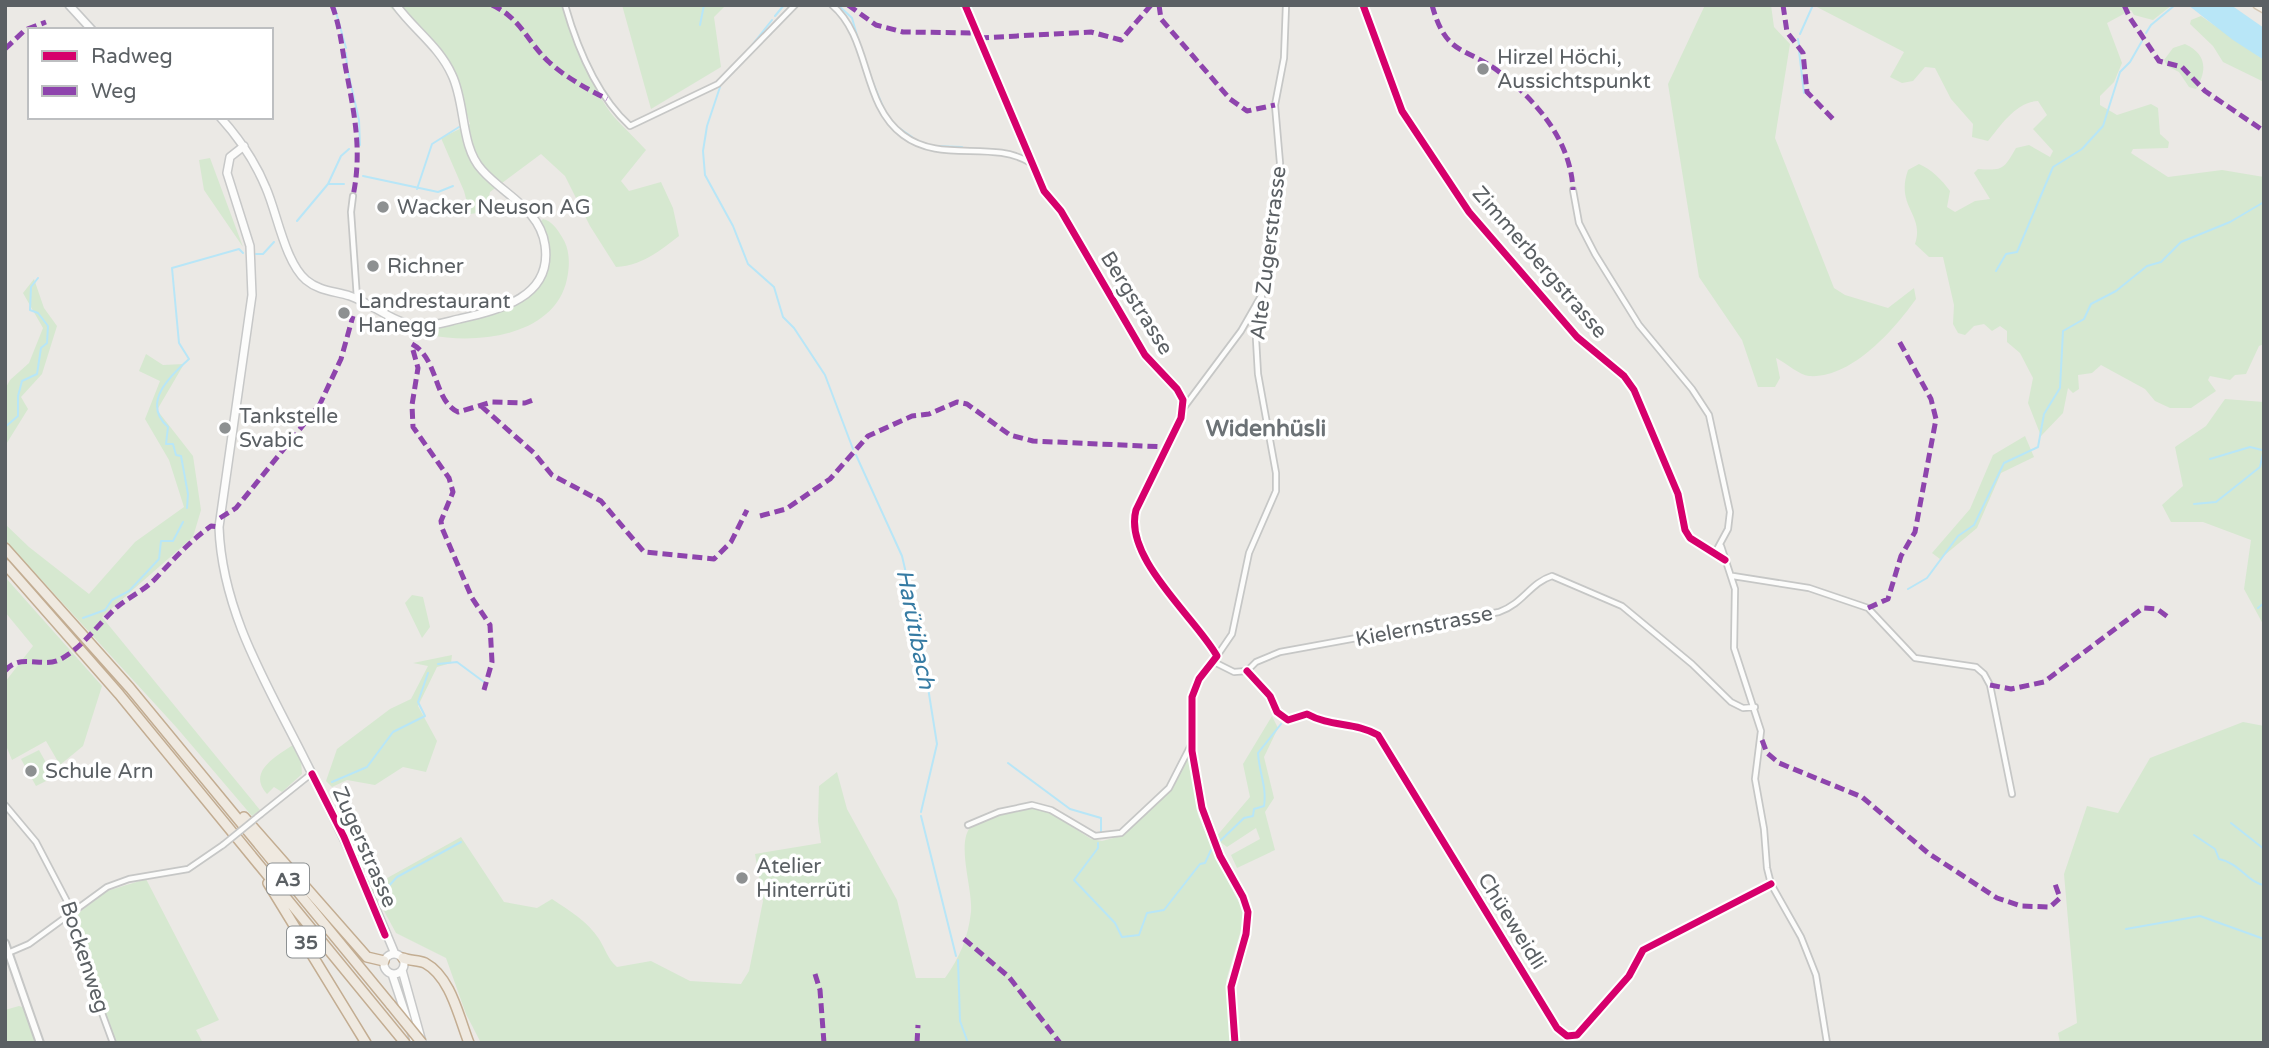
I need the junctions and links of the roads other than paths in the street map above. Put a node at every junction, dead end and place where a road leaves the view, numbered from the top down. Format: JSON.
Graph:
{"nodes":[{"id":1,"x":69,"y":5,"type":"edge"},
{"id":2,"x":396,"y":5,"type":"edge"},
{"id":3,"x":565,"y":5,"type":"edge"},
{"id":4,"x":795,"y":5,"type":"edge"},
{"id":5,"x":832,"y":5,"type":"edge"},
{"id":6,"x":965,"y":5,"type":"edge"},
{"id":7,"x":1286,"y":5,"type":"edge"},
{"id":8,"x":1363,"y":5,"type":"edge"},
{"id":9,"x":2256,"y":5,"type":"edge"},
{"id":10,"x":2264,"y":9,"type":"edge"},
{"id":11,"x":90,"y":28,"type":"edge"},
{"id":12,"x":222,"y":119,"type":"edge"},
{"id":13,"x":1023,"y":143,"type":"junction"},
{"id":14,"x":244,"y":146,"type":"junction"},
{"id":15,"x":1012,"y":153,"type":"junction"},
{"id":16,"x":1031,"y":163,"type":"junction"},
{"id":17,"x":1573,"y":190,"type":"dead end"},
{"id":18,"x":353,"y":196,"type":"dead end"},
{"id":19,"x":1262,"y":295,"type":"junction"},
{"id":20,"x":357,"y":299,"type":"junction"},
{"id":21,"x":1185,"y":406,"type":"junction"},
{"id":22,"x":1721,"y":546,"type":"junction"},
{"id":23,"x":5,"y":548,"type":"edge"},
{"id":24,"x":1715,"y":553,"type":"junction"},
{"id":25,"x":1726,"y":560,"type":"junction"},
{"id":26,"x":5,"y":564,"type":"edge"},
{"id":27,"x":1733,"y":576,"type":"junction"},
{"id":28,"x":1216,"y":659,"type":"junction"},
{"id":29,"x":1247,"y":671,"type":"junction"},
{"id":30,"x":1755,"y":707,"type":"junction"},
{"id":31,"x":1192,"y":744,"type":"junction"},
{"id":32,"x":184,"y":752,"type":"junction"},
{"id":33,"x":312,"y":774,"type":"junction"},
{"id":34,"x":2012,"y":794,"type":"dead end"},
{"id":35,"x":5,"y":806,"type":"edge"},
{"id":36,"x":968,"y":825,"type":"dead end"},
{"id":37,"x":242,"y":844,"type":"junction"},
{"id":38,"x":1771,"y":884,"type":"junction"},
{"id":39,"x":73,"y":912,"type":"junction"},
{"id":40,"x":5,"y":943,"type":"edge"},
{"id":41,"x":8,"y":953,"type":"junction"},
{"id":42,"x":393,"y":957,"type":"junction"},
{"id":43,"x":402,"y":970,"type":"junction"},
{"id":44,"x":392,"y":974,"type":"junction"},
{"id":45,"x":402,"y":1039,"type":"edge"},
{"id":46,"x":40,"y":1043,"type":"edge"},
{"id":47,"x":113,"y":1043,"type":"edge"},
{"id":48,"x":366,"y":1043,"type":"edge"},
{"id":49,"x":415,"y":1043,"type":"edge"},
{"id":50,"x":422,"y":1043,"type":"edge"},
{"id":51,"x":469,"y":1043,"type":"edge"},
{"id":52,"x":1235,"y":1043,"type":"edge"},
{"id":53,"x":1827,"y":1043,"type":"edge"}],
"edges":[{"from":1,"to":11,"type":"main road"},
{"from":2,"to":20,"type":"main road"},
{"from":3,"to":4,"type":"street"},
{"from":5,"to":15,"type":"street"},
{"from":6,"to":13,"type":"street","name":"Bergstrasse"},
{"from":7,"to":19,"type":"street","name":"Alte Zugerstrasse"},
{"from":8,"to":24,"type":"street","name":"Zimmerbergstrasse"},
{"from":9,"to":10,"type":"main road"},
{"from":12,"to":14,"type":"main road"},
{"from":13,"to":15,"type":"street"},
{"from":13,"to":16,"type":"street","name":"Bergstrasse"},
{"from":14,"to":20,"type":"main road"},
{"from":14,"to":33,"type":"main road","name":"Zugerstrasse"},
{"from":15,"to":16,"type":"street"},
{"from":16,"to":21,"type":"street","name":"Bergstrasse"},
{"from":17,"to":22,"type":"street"},
{"from":18,"to":20,"type":"street"},
{"from":19,"to":21,"type":"street"},
{"from":19,"to":28,"type":"street","name":"Alte Zugerstrasse"},
{"from":21,"to":28,"type":"street"},
{"from":22,"to":24,"type":"street"},
{"from":22,"to":25,"type":"street"},
{"from":23,"to":32,"type":"highway","number":"A3"},
{"from":24,"to":25,"type":"street","name":"Zimmerbergstrasse"},
{"from":25,"to":27,"type":"street"},
{"from":26,"to":37,"type":"highway","number":"A3"},
{"from":27,"to":30,"type":"street"},
{"from":27,"to":34,"type":"street"},
{"from":28,"to":29,"type":"street"},
{"from":28,"to":31,"type":"street"},
{"from":29,"to":30,"type":"street","name":"Kielernstrasse"},
{"from":29,"to":38,"type":"street","name":"Chüeweidli"},
{"from":30,"to":38,"type":"street"},
{"from":31,"to":36,"type":"street"},
{"from":31,"to":52,"type":"street"},
{"from":32,"to":42,"type":"highway"},
{"from":32,"to":50,"type":"highway","number":"A3","bridge":true},
{"from":33,"to":39,"type":"street","bridge":true},
{"from":33,"to":42,"type":"main road","name":"Zugerstrasse"},
{"from":35,"to":39,"type":"street","name":"Bockenweg"},
{"from":37,"to":45,"type":"highway","number":"A3"},
{"from":37,"to":48,"type":"highway","number":"35"},
{"from":38,"to":53,"type":"street"},
{"from":39,"to":41,"type":"street"},
{"from":39,"to":47,"type":"street","name":"Bockenweg"},
{"from":40,"to":41,"type":"street"},
{"from":41,"to":46,"type":"street"},
{"from":42,"to":43,"type":"main road"},
{"from":42,"to":44,"type":"main road","name":"Zugerstrasse"},
{"from":42,"to":51,"type":"highway"},
{"from":43,"to":44,"type":"main road"},
{"from":43,"to":50,"type":"main road"},
{"from":44,"to":49,"type":"main road","name":"Zugerstrasse"}]}
